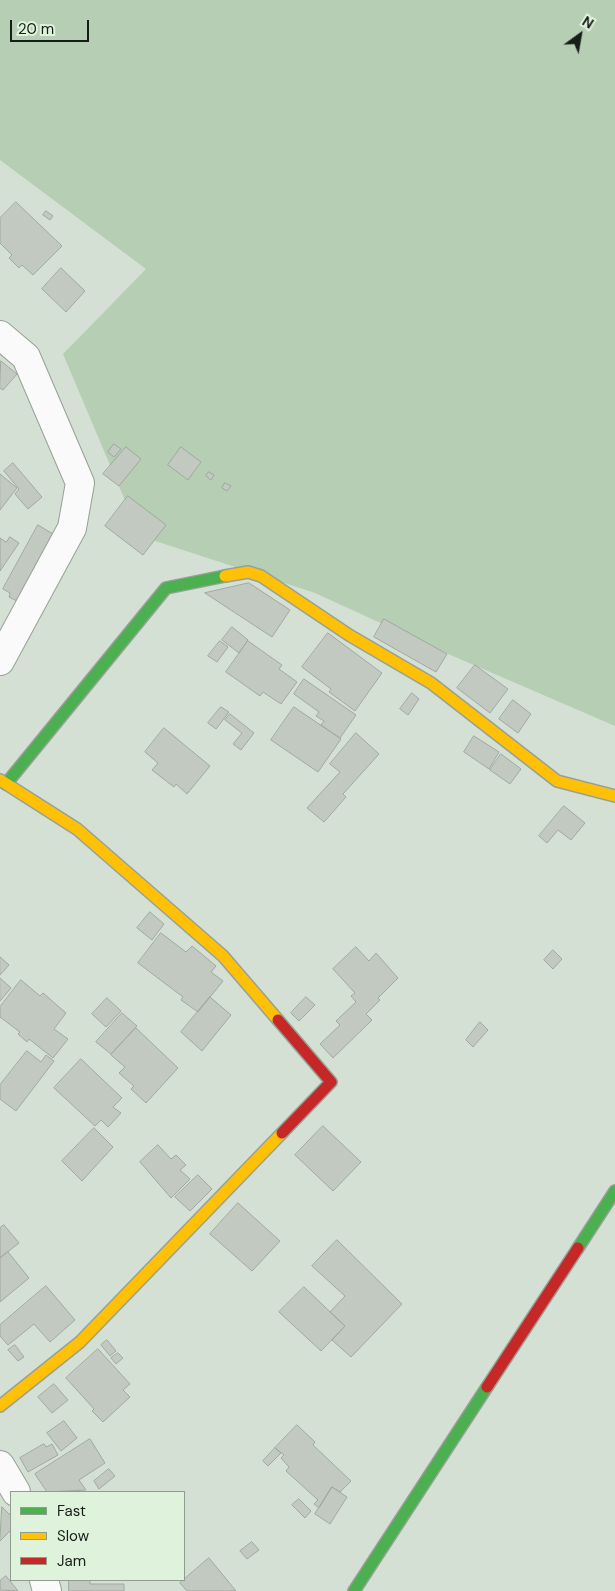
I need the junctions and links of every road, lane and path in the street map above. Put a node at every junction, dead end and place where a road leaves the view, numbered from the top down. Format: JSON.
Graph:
{"nodes":[{"id":1,"x":0,"y":335,"type":"edge"},
{"id":2,"x":0,"y":661,"type":"edge"},
{"id":3,"x":3,"y":782,"type":"edge"},
{"id":4,"x":615,"y":796,"type":"edge"},
{"id":5,"x":615,"y":1191,"type":"edge"},
{"id":6,"x":0,"y":1406,"type":"edge"},
{"id":7,"x":0,"y":1465,"type":"edge"},
{"id":8,"x":15,"y":1491,"type":"edge"},
{"id":9,"x":354,"y":1591,"type":"edge"}],
"edges":[{"from":1,"to":2,"type":"street"},
{"from":3,"to":4,"type":"street"},
{"from":3,"to":6,"type":"street"},
{"from":5,"to":9,"type":"street"},
{"from":7,"to":8,"type":"street"}]}
